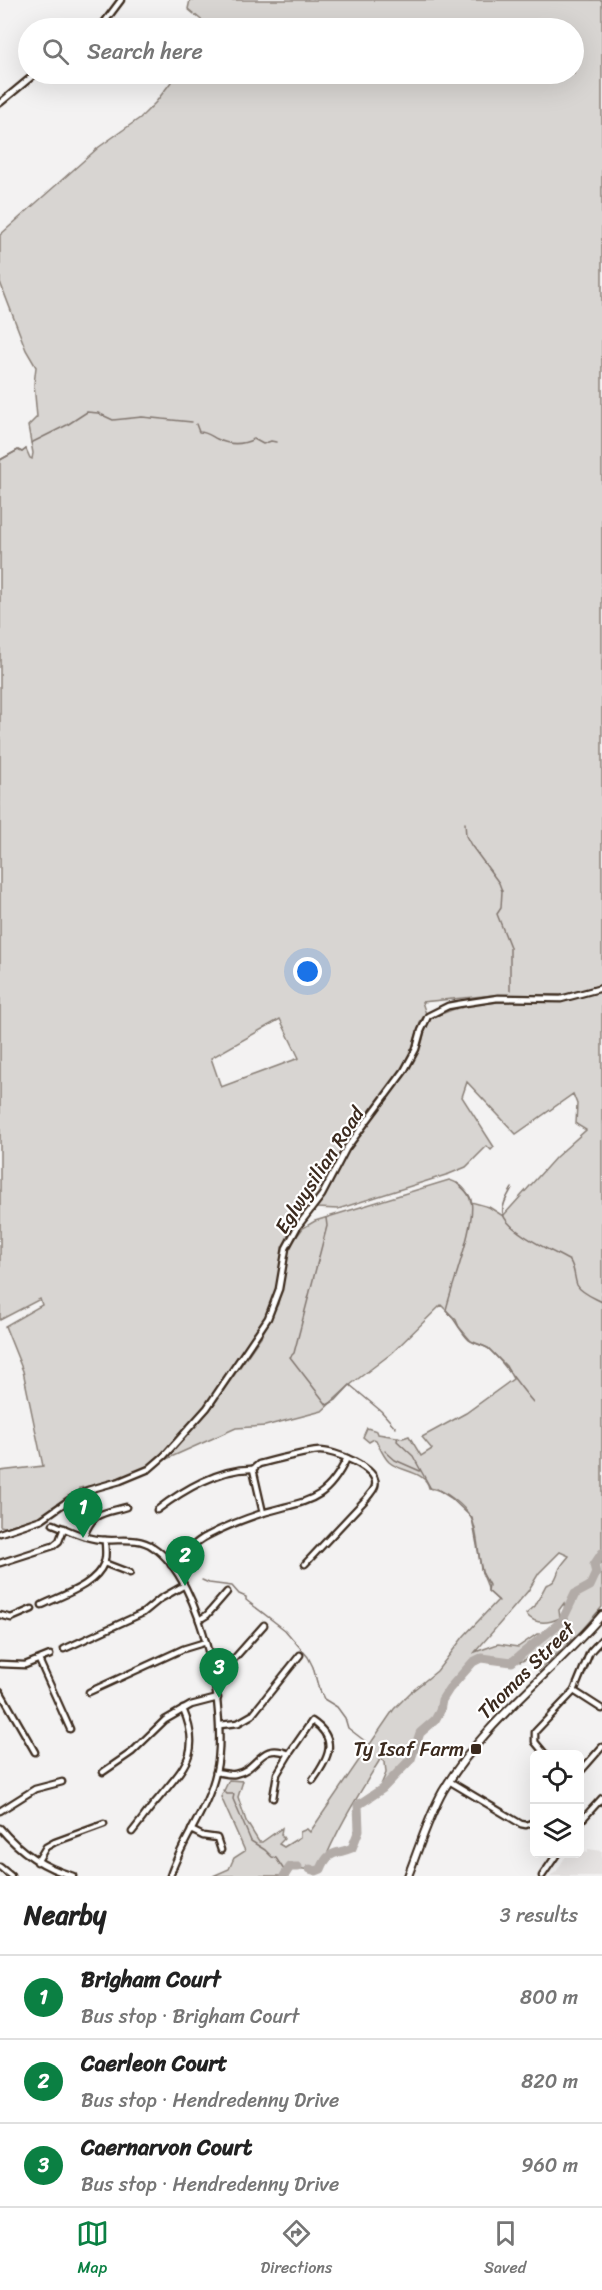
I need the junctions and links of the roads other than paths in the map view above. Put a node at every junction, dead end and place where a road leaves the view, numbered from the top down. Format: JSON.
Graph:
{"nodes":[{"id":1,"x":121,"y":0,"type":"edge"},
{"id":2,"x":108,"y":18,"type":"edge"},
{"id":3,"x":23,"y":84,"type":"edge"},
{"id":4,"x":0,"y":103,"type":"edge"},
{"id":5,"x":602,"y":988,"type":"edge"},
{"id":6,"x":347,"y":1458,"type":"junction"},
{"id":7,"x":253,"y":1468,"type":"junction"},
{"id":8,"x":126,"y":1507,"type":"dead end"},
{"id":9,"x":157,"y":1510,"type":"dead end"},
{"id":10,"x":263,"y":1513,"type":"junction"},
{"id":11,"x":52,"y":1524,"type":"dead end"},
{"id":12,"x":64,"y":1528,"type":"junction"},
{"id":13,"x":0,"y":1533,"type":"edge"},
{"id":14,"x":84,"y":1536,"type":"junction"},
{"id":15,"x":105,"y":1540,"type":"junction"},
{"id":16,"x":0,"y":1563,"type":"edge"},
{"id":17,"x":104,"y":1563,"type":"junction"},
{"id":18,"x":305,"y":1564,"type":"dead end"},
{"id":19,"x":171,"y":1565,"type":"junction"},
{"id":20,"x":130,"y":1573,"type":"dead end"},
{"id":21,"x":183,"y":1586,"type":"junction"},
{"id":22,"x":227,"y":1592,"type":"dead end"},
{"id":23,"x":42,"y":1605,"type":"dead end"},
{"id":24,"x":32,"y":1609,"type":"dead end"},
{"id":25,"x":0,"y":1615,"type":"edge"},
{"id":26,"x":602,"y":1615,"type":"edge"},
{"id":27,"x":199,"y":1620,"type":"junction"},
{"id":28,"x":264,"y":1625,"type":"dead end"},
{"id":29,"x":602,"y":1640,"type":"edge"},
{"id":30,"x":206,"y":1642,"type":"junction"},
{"id":31,"x":64,"y":1649,"type":"dead end"},
{"id":32,"x":50,"y":1655,"type":"dead end"},
{"id":33,"x":300,"y":1655,"type":"dead end"},
{"id":34,"x":39,"y":1660,"type":"junction"},
{"id":35,"x":0,"y":1664,"type":"edge"},
{"id":36,"x":212,"y":1668,"type":"junction"},
{"id":37,"x":0,"y":1691,"type":"edge"},
{"id":38,"x":574,"y":1691,"type":"junction"},
{"id":39,"x":89,"y":1692,"type":"dead end"},
{"id":40,"x":218,"y":1698,"type":"junction"},
{"id":41,"x":183,"y":1709,"type":"junction"},
{"id":42,"x":602,"y":1709,"type":"edge"},
{"id":43,"x":220,"y":1725,"type":"junction"},
{"id":44,"x":70,"y":1729,"type":"dead end"},
{"id":45,"x":602,"y":1747,"type":"edge"},
{"id":46,"x":541,"y":1750,"type":"edge"},
{"id":47,"x":35,"y":1752,"type":"dead end"},
{"id":48,"x":289,"y":1754,"type":"junction"},
{"id":49,"x":584,"y":1767,"type":"edge"},
{"id":50,"x":104,"y":1772,"type":"dead end"},
{"id":51,"x":216,"y":1772,"type":"junction"},
{"id":52,"x":312,"y":1780,"type":"dead end"},
{"id":53,"x":449,"y":1781,"type":"junction"},
{"id":54,"x":62,"y":1782,"type":"dead end"},
{"id":55,"x":273,"y":1798,"type":"dead end"},
{"id":56,"x":602,"y":1798,"type":"edge"},
{"id":57,"x":0,"y":1811,"type":"edge"},
{"id":58,"x":584,"y":1817,"type":"edge"},
{"id":59,"x":530,"y":1823,"type":"edge"},
{"id":60,"x":104,"y":1824,"type":"dead end"},
{"id":61,"x":0,"y":1828,"type":"edge"},
{"id":62,"x":191,"y":1830,"type":"junction"},
{"id":63,"x":132,"y":1832,"type":"dead end"},
{"id":64,"x":221,"y":1850,"type":"dead end"},
{"id":65,"x":554,"y":1858,"type":"edge"},
{"id":66,"x":37,"y":1862,"type":"junction"},
{"id":67,"x":0,"y":1867,"type":"edge"},
{"id":68,"x":61,"y":1874,"type":"edge"},
{"id":69,"x":11,"y":1876,"type":"edge"},
{"id":70,"x":73,"y":1876,"type":"edge"},
{"id":71,"x":170,"y":1876,"type":"edge"},
{"id":72,"x":408,"y":1876,"type":"edge"},
{"id":73,"x":542,"y":1876,"type":"edge"}],
"edges":[{"from":1,"to":2,"type":"street"},
{"from":3,"to":4,"type":"street"},
{"from":5,"to":13,"type":"street","name":"Eglwysilian Road"},
{"from":6,"to":7,"type":"street"},
{"from":6,"to":10,"type":"street"},
{"from":6,"to":18,"type":"street"},
{"from":7,"to":9,"type":"street"},
{"from":7,"to":10,"type":"street"},
{"from":8,"to":14,"type":"street"},
{"from":10,"to":19,"type":"street"},
{"from":11,"to":12,"type":"street"},
{"from":12,"to":14,"type":"street"},
{"from":12,"to":16,"type":"street"},
{"from":14,"to":15,"type":"street"},
{"from":15,"to":17,"type":"street"},
{"from":15,"to":19,"type":"street"},
{"from":17,"to":20,"type":"street"},
{"from":17,"to":23,"type":"street"},
{"from":19,"to":21,"type":"street"},
{"from":21,"to":27,"type":"street"},
{"from":21,"to":31,"type":"street"},
{"from":22,"to":27,"type":"street"},
{"from":24,"to":25,"type":"street"},
{"from":26,"to":53,"type":"main road","name":"Thomas Street"},
{"from":27,"to":30,"type":"street"},
{"from":28,"to":36,"type":"street"},
{"from":29,"to":38,"type":"street"},
{"from":30,"to":36,"type":"street"},
{"from":30,"to":39,"type":"street"},
{"from":32,"to":34,"type":"street"},
{"from":33,"to":43,"type":"street"},
{"from":34,"to":35,"type":"street"},
{"from":34,"to":44,"type":"street"},
{"from":36,"to":40,"type":"street"},
{"from":37,"to":47,"type":"street"},
{"from":38,"to":42,"type":"street"},
{"from":38,"to":46,"type":"street"},
{"from":40,"to":41,"type":"street"},
{"from":40,"to":43,"type":"street"},
{"from":41,"to":50,"type":"street"},
{"from":41,"to":63,"type":"street"},
{"from":43,"to":51,"type":"street"},
{"from":45,"to":49,"type":"street"},
{"from":48,"to":51,"type":"street"},
{"from":48,"to":52,"type":"street"},
{"from":48,"to":55,"type":"street"},
{"from":51,"to":62,"type":"street"},
{"from":53,"to":59,"type":"street"},
{"from":53,"to":72,"type":"main road","name":"Thomas Street"},
{"from":54,"to":57,"type":"street"},
{"from":56,"to":58,"type":"street"},
{"from":60,"to":66,"type":"street"},
{"from":61,"to":66,"type":"street"},
{"from":62,"to":64,"type":"street"},
{"from":62,"to":71,"type":"street"},
{"from":65,"to":73,"type":"street"},
{"from":66,"to":68,"type":"street"},
{"from":67,"to":69,"type":"street"},
{"from":68,"to":70,"type":"street"}]}
